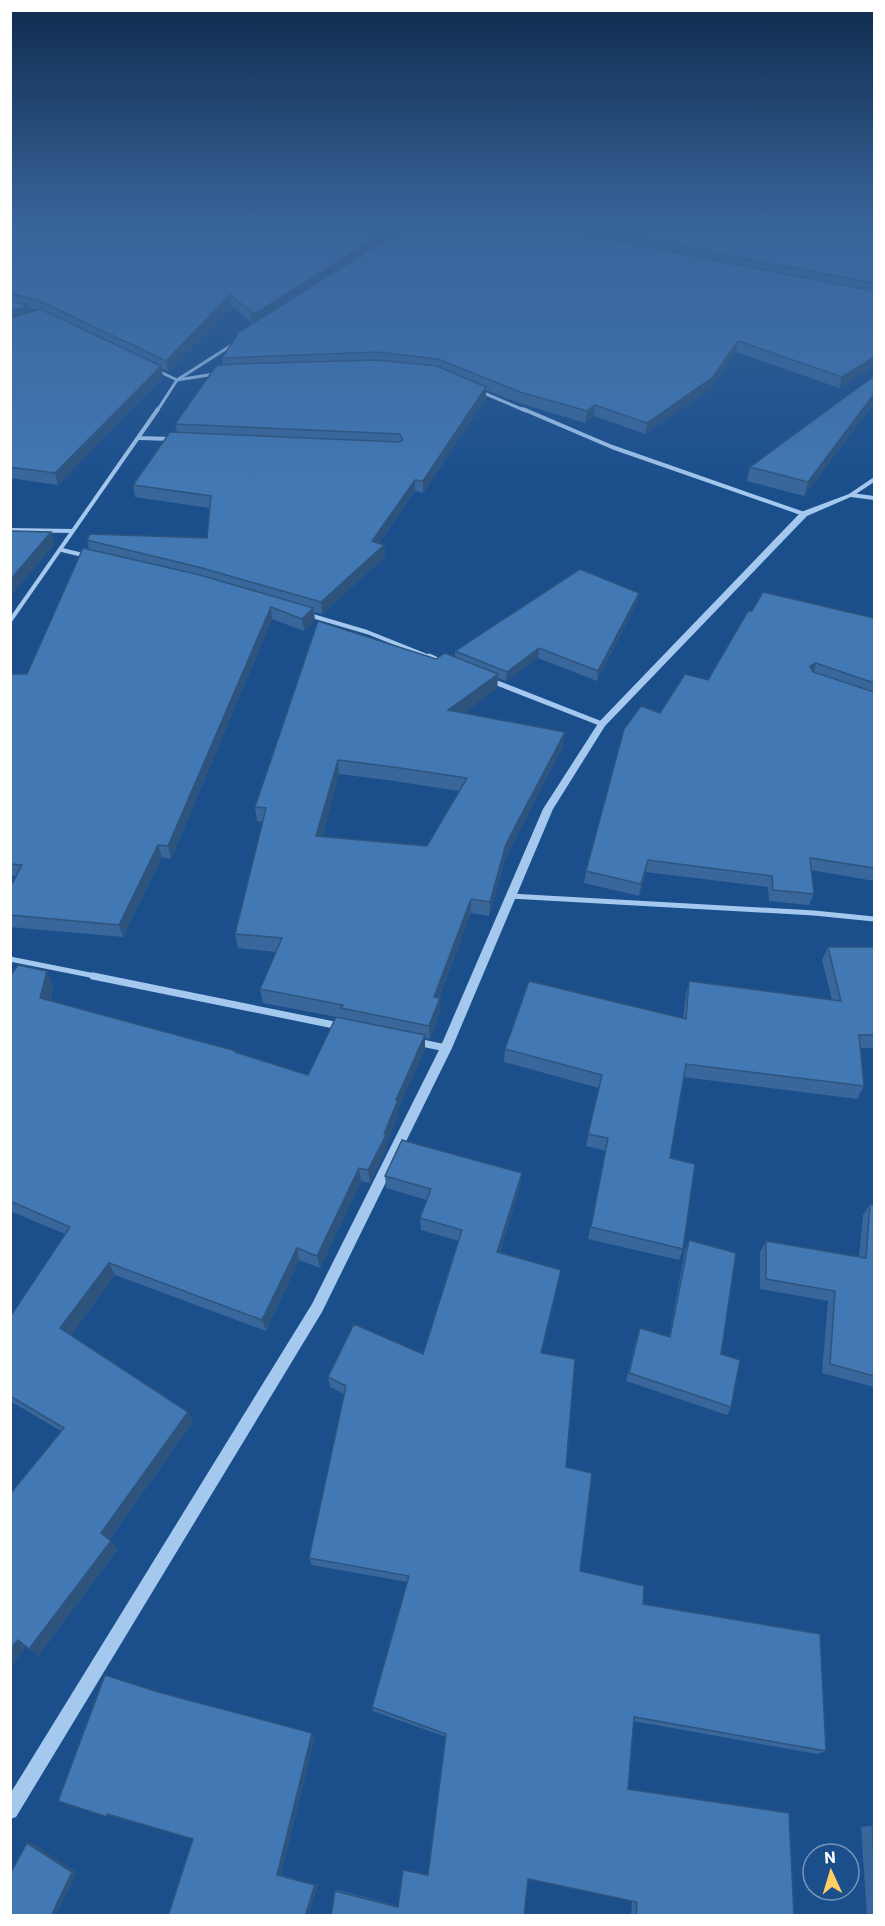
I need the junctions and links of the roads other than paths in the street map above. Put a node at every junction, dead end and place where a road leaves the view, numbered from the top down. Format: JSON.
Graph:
{"nodes":[{"id":1,"x":236,"y":342,"type":"edge"},
{"id":2,"x":146,"y":365,"type":"edge"},
{"id":3,"x":222,"y":373,"type":"edge"},
{"id":4,"x":177,"y":380,"type":"junction"},
{"id":5,"x":470,"y":388,"type":"edge"},
{"id":6,"x":139,"y":438,"type":"junction"},
{"id":7,"x":175,"y":439,"type":"edge"},
{"id":8,"x":874,"y":479,"type":"edge"},
{"id":9,"x":851,"y":495,"type":"junction"},
{"id":10,"x":874,"y":498,"type":"edge"},
{"id":11,"x":804,"y":514,"type":"junction"},
{"id":12,"x":10,"y":530,"type":"edge"},
{"id":13,"x":74,"y":531,"type":"junction"},
{"id":14,"x":62,"y":550,"type":"junction"},
{"id":15,"x":93,"y":557,"type":"edge"},
{"id":16,"x":301,"y":613,"type":"edge"},
{"id":17,"x":10,"y":621,"type":"edge"},
{"id":18,"x":446,"y":663,"type":"edge"},
{"id":19,"x":490,"y":681,"type":"edge"},
{"id":20,"x":602,"y":724,"type":"junction"},
{"id":21,"x":509,"y":896,"type":"junction"},
{"id":22,"x":874,"y":919,"type":"edge"},
{"id":23,"x":10,"y":959,"type":"edge"},
{"id":24,"x":353,"y":1029,"type":"edge"},
{"id":25,"x":411,"y":1041,"type":"edge"},
{"id":26,"x":446,"y":1048,"type":"junction"},
{"id":27,"x":10,"y":1811,"type":"edge"}],
"edges":[{"from":1,"to":4,"type":"street"},
{"from":2,"to":4,"type":"street"},
{"from":3,"to":4,"type":"street"},
{"from":4,"to":6,"type":"street"},
{"from":5,"to":11,"type":"street"},
{"from":6,"to":7,"type":"street"},
{"from":6,"to":13,"type":"street"},
{"from":8,"to":9,"type":"street"},
{"from":9,"to":10,"type":"street"},
{"from":9,"to":11,"type":"street"},
{"from":11,"to":20,"type":"street"},
{"from":12,"to":13,"type":"street"},
{"from":13,"to":14,"type":"street"},
{"from":14,"to":15,"type":"street"},
{"from":14,"to":17,"type":"street"},
{"from":16,"to":18,"type":"street"},
{"from":19,"to":20,"type":"street"},
{"from":20,"to":21,"type":"street"},
{"from":21,"to":22,"type":"street"},
{"from":21,"to":26,"type":"street"},
{"from":23,"to":24,"type":"street"},
{"from":25,"to":26,"type":"street"},
{"from":26,"to":27,"type":"street"}]}
